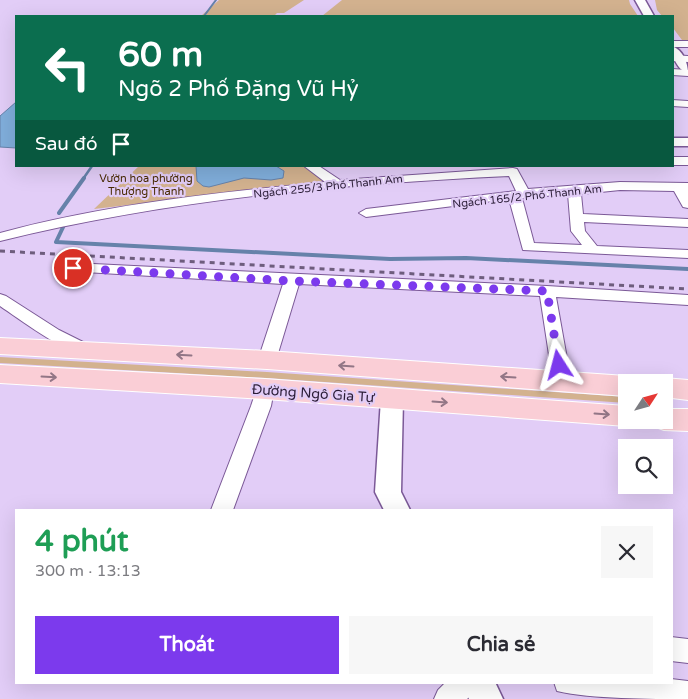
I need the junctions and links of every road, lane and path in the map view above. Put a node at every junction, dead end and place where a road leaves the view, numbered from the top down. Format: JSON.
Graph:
{"nodes":[{"id":1,"x":640,"y":0,"type":"edge"},
{"id":2,"x":648,"y":15,"type":"edge"},
{"id":3,"x":674,"y":44,"type":"edge"},
{"id":4,"x":688,"y":44,"type":"edge"},
{"id":5,"x":678,"y":56,"type":"edge"},
{"id":6,"x":674,"y":72,"type":"edge"},
{"id":7,"x":688,"y":72,"type":"edge"},
{"id":8,"x":674,"y":103,"type":"edge"},
{"id":9,"x":688,"y":104,"type":"edge"},
{"id":10,"x":674,"y":142,"type":"edge"},
{"id":11,"x":688,"y":142,"type":"edge"},
{"id":12,"x":674,"y":161,"type":"edge"},
{"id":13,"x":688,"y":161,"type":"edge"},
{"id":14,"x":311,"y":167,"type":"edge"},
{"id":15,"x":466,"y":170,"type":"edge"},
{"id":16,"x":335,"y":184,"type":"junction"},
{"id":17,"x":683,"y":187,"type":"edge"},
{"id":18,"x":578,"y":189,"type":"junction"},
{"id":19,"x":520,"y":195,"type":"junction"},
{"id":20,"x":688,"y":204,"type":"edge"},
{"id":21,"x":366,"y":213,"type":"dead end"},
{"id":22,"x":576,"y":218,"type":"junction"},
{"id":23,"x":688,"y":223,"type":"edge"},
{"id":24,"x":0,"y":237,"type":"edge"},
{"id":25,"x":593,"y":250,"type":"junction"},
{"id":26,"x":688,"y":254,"type":"edge"},
{"id":27,"x":73,"y":268,"type":"dead end"},
{"id":28,"x":292,"y":281,"type":"junction"},
{"id":29,"x":547,"y":291,"type":"junction"},
{"id":30,"x":0,"y":299,"type":"edge"},
{"id":31,"x":688,"y":300,"type":"edge"},
{"id":32,"x":0,"y":346,"type":"edge"},
{"id":33,"x":85,"y":350,"type":"junction"},
{"id":34,"x":267,"y":360,"type":"junction"},
{"id":35,"x":0,"y":374,"type":"edge"},
{"id":36,"x":562,"y":381,"type":"junction"},
{"id":37,"x":618,"y":385,"type":"edge"},
{"id":38,"x":264,"y":389,"type":"junction"},
{"id":39,"x":673,"y":389,"type":"edge"},
{"id":40,"x":688,"y":390,"type":"edge"},
{"id":41,"x":392,"y":399,"type":"junction"},
{"id":42,"x":618,"y":415,"type":"edge"},
{"id":43,"x":673,"y":419,"type":"edge"},
{"id":44,"x":688,"y":420,"type":"edge"},
{"id":45,"x":222,"y":509,"type":"edge"},
{"id":46,"x":396,"y":509,"type":"edge"},
{"id":47,"x":673,"y":649,"type":"edge"},
{"id":48,"x":688,"y":651,"type":"edge"},
{"id":49,"x":464,"y":684,"type":"edge"},
{"id":50,"x":479,"y":684,"type":"edge"},
{"id":51,"x":586,"y":684,"type":"edge"},
{"id":52,"x":688,"y":694,"type":"edge"},
{"id":53,"x":448,"y":699,"type":"edge"},
{"id":54,"x":486,"y":699,"type":"edge"}],
"edges":[{"from":1,"to":2,"type":"street"},
{"from":3,"to":4,"type":"street"},
{"from":5,"to":7,"type":"street"},
{"from":6,"to":7,"type":"street"},
{"from":8,"to":9,"type":"street"},
{"from":10,"to":11,"type":"street"},
{"from":12,"to":13,"type":"street"},
{"from":14,"to":16,"type":"street"},
{"from":15,"to":16,"type":"street","name":"Ngách 255/3 Phố Thanh Am"},
{"from":15,"to":19,"type":"street","name":"Ngách 255/3 Phố Thanh Am"},
{"from":16,"to":24,"type":"street","name":"Ngách 255/3 Phố Thanh Am"},
{"from":17,"to":18,"type":"street","name":"Ngách 165/2 Phố Thanh Am"},
{"from":17,"to":20,"type":"street"},
{"from":18,"to":19,"type":"street","name":"Ngách 165/2 Phố Thanh Am"},
{"from":18,"to":22,"type":"street"},
{"from":19,"to":21,"type":"street","name":"Ngách 165/2 Phố Thanh Am"},
{"from":19,"to":25,"type":"street"},
{"from":22,"to":23,"type":"street"},
{"from":22,"to":25,"type":"street"},
{"from":25,"to":26,"type":"street"},
{"from":27,"to":28,"type":"street"},
{"from":28,"to":29,"type":"street"},
{"from":28,"to":34,"type":"street"},
{"from":29,"to":31,"type":"street"},
{"from":29,"to":36,"type":"street"},
{"from":30,"to":33,"type":"street"},
{"from":32,"to":33,"type":"main road"},
{"from":34,"to":33,"type":"main road","one_way":true},
{"from":36,"to":34,"type":"main road","one_way":true},
{"from":35,"to":38,"type":"main road","name":"Đường Ngô Gia Tự","one_way":true},
{"from":36,"to":37,"type":"main road"},
{"from":38,"to":41,"type":"main road","name":"Đường Ngô Gia Tự"},
{"from":38,"to":45,"type":"street"},
{"from":39,"to":40,"type":"main road"},
{"from":41,"to":42,"type":"main road","name":"Đường Ngô Gia Tự","one_way":true},
{"from":41,"to":46,"type":"street"},
{"from":43,"to":44,"type":"main road"},
{"from":47,"to":48,"type":"street"},
{"from":49,"to":53,"type":"street"},
{"from":50,"to":54,"type":"street"},
{"from":51,"to":52,"type":"street"}]}
